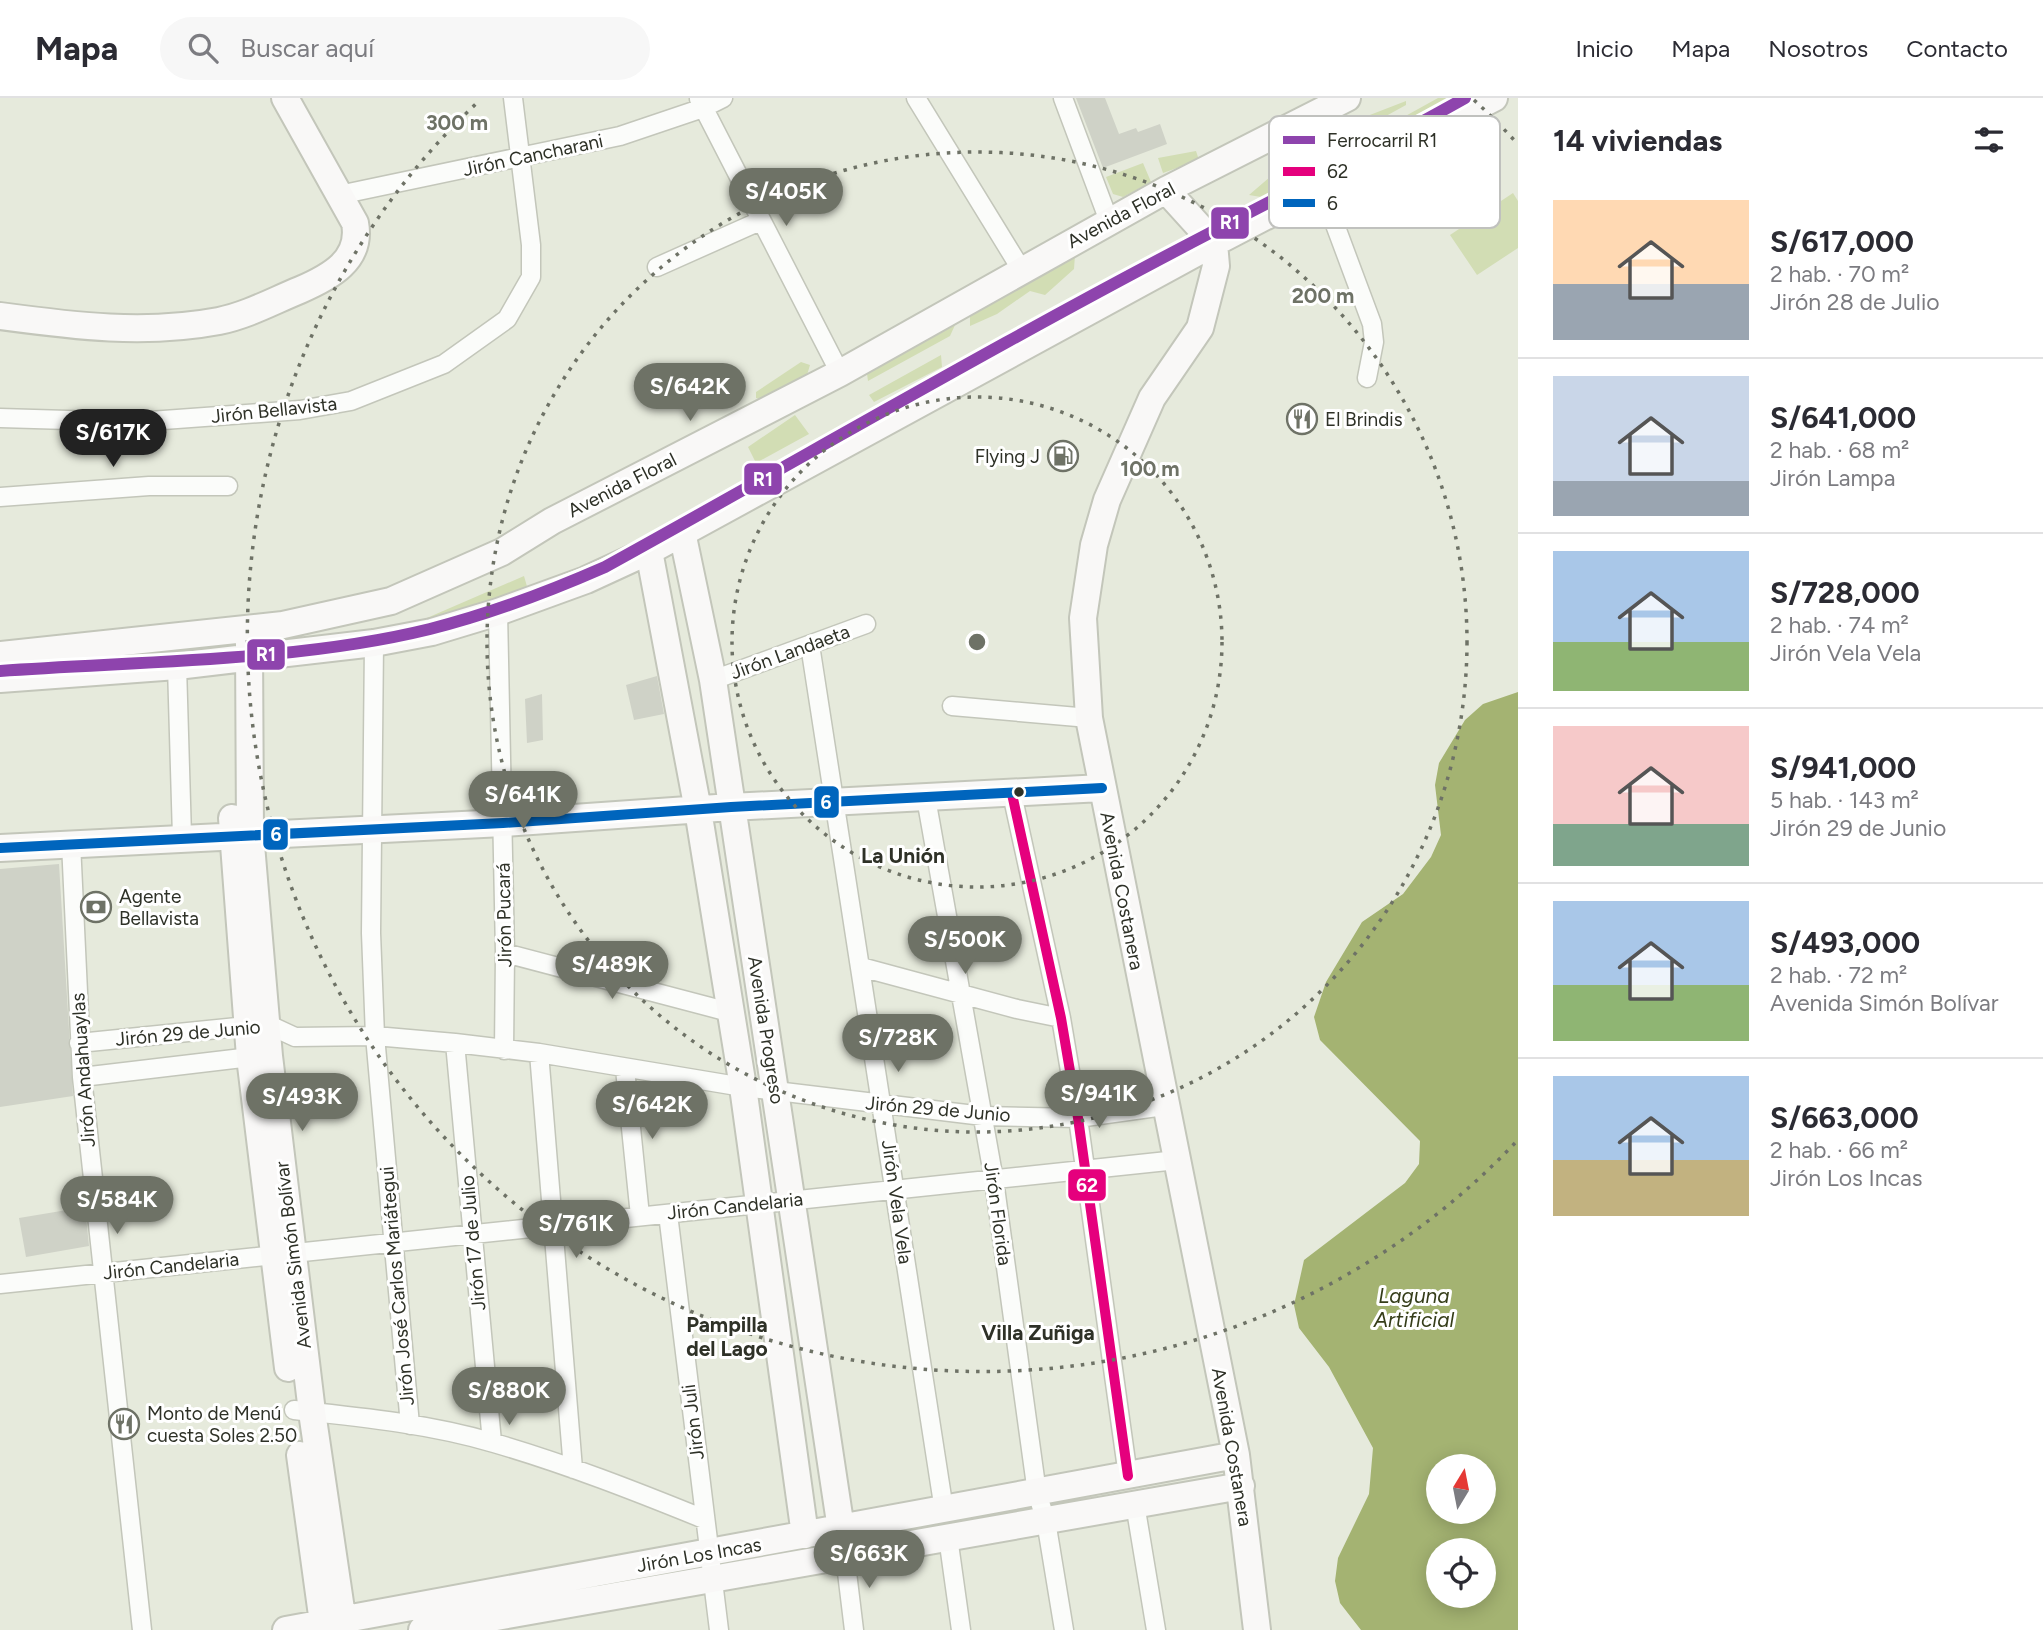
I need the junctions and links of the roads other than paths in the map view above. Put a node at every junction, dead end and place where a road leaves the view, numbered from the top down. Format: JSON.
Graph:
{"nodes":[{"id":1,"x":285,"y":98,"type":"edge"},
{"id":2,"x":513,"y":98,"type":"edge"},
{"id":3,"x":723,"y":98,"type":"edge"},
{"id":4,"x":916,"y":98,"type":"edge"},
{"id":5,"x":1063,"y":98,"type":"edge"},
{"id":6,"x":1347,"y":98,"type":"edge"},
{"id":7,"x":1494,"y":98,"type":"edge"},
{"id":8,"x":701,"y":103,"type":"edge"},
{"id":9,"x":1312,"y":116,"type":"edge"},
{"id":10,"x":1459,"y":116,"type":"edge"},
{"id":11,"x":1269,"y":138,"type":"edge"},
{"id":12,"x":520,"y":159,"type":"junction"},
{"id":13,"x":1166,"y":190,"type":"junction"},
{"id":14,"x":339,"y":195,"type":"junction"},
{"id":15,"x":1269,"y":214,"type":"edge"},
{"id":16,"x":760,"y":221,"type":"junction"},
{"id":17,"x":1109,"y":221,"type":"junction"},
{"id":18,"x":1336,"y":228,"type":"edge"},
{"id":19,"x":1214,"y":243,"type":"junction"},
{"id":20,"x":657,"y":268,"type":"dead end"},
{"id":21,"x":1021,"y":269,"type":"junction"},
{"id":22,"x":0,"y":316,"type":"edge"},
{"id":23,"x":840,"y":373,"type":"junction"},
{"id":24,"x":1367,"y":378,"type":"dead end"},
{"id":25,"x":0,"y":418,"type":"edge"},
{"id":26,"x":228,"y":486,"type":"dead end"},
{"id":27,"x":0,"y":496,"type":"edge"},
{"id":28,"x":682,"y":533,"type":"junction"},
{"id":29,"x":649,"y":551,"type":"junction"},
{"id":30,"x":498,"y":612,"type":"junction"},
{"id":31,"x":866,"y":624,"type":"dead end"},
{"id":32,"x":239,"y":628,"type":"junction"},
{"id":33,"x":374,"y":643,"type":"junction"},
{"id":34,"x":810,"y":645,"type":"junction"},
{"id":35,"x":0,"y":654,"type":"edge"},
{"id":36,"x":242,"y":659,"type":"junction"},
{"id":37,"x":177,"y":667,"type":"junction"},
{"id":38,"x":0,"y":679,"type":"edge"},
{"id":39,"x":713,"y":680,"type":"junction"},
{"id":40,"x":952,"y":706,"type":"dead end"},
{"id":41,"x":1089,"y":719,"type":"junction"},
{"id":42,"x":1102,"y":788,"type":"junction"},
{"id":43,"x":1012,"y":794,"type":"junction"},
{"id":44,"x":926,"y":798,"type":"junction"},
{"id":45,"x":835,"y":803,"type":"junction"},
{"id":46,"x":731,"y":807,"type":"junction"},
{"id":47,"x":698,"y":810,"type":"junction"},
{"id":48,"x":503,"y":823,"type":"junction"},
{"id":49,"x":373,"y":830,"type":"junction"},
{"id":50,"x":241,"y":834,"type":"junction"},
{"id":51,"x":182,"y":837,"type":"junction"},
{"id":52,"x":71,"y":843,"type":"junction"},
{"id":53,"x":0,"y":848,"type":"edge"},
{"id":54,"x":505,"y":953,"type":"junction"},
{"id":55,"x":861,"y":967,"type":"junction"},
{"id":56,"x":960,"y":995,"type":"junction"},
{"id":57,"x":729,"y":1012,"type":"junction"},
{"id":58,"x":1061,"y":1017,"type":"junction"},
{"id":59,"x":257,"y":1025,"type":"junction"},
{"id":60,"x":375,"y":1036,"type":"junction"},
{"id":61,"x":295,"y":1037,"type":"junction"},
{"id":62,"x":79,"y":1043,"type":"junction"},
{"id":63,"x":455,"y":1043,"type":"junction"},
{"id":64,"x":504,"y":1050,"type":"junction"},
{"id":65,"x":539,"y":1053,"type":"junction"},
{"id":66,"x":259,"y":1056,"type":"junction"},
{"id":67,"x":625,"y":1069,"type":"junction"},
{"id":68,"x":82,"y":1077,"type":"junction"},
{"id":69,"x":743,"y":1087,"type":"junction"},
{"id":70,"x":776,"y":1091,"type":"junction"},
{"id":71,"x":883,"y":1106,"type":"junction"},
{"id":72,"x":1164,"y":1106,"type":"junction"},
{"id":73,"x":983,"y":1116,"type":"junction"},
{"id":74,"x":1078,"y":1118,"type":"junction"},
{"id":75,"x":1177,"y":1160,"type":"junction"},
{"id":76,"x":1085,"y":1171,"type":"junction"},
{"id":77,"x":994,"y":1180,"type":"junction"},
{"id":78,"x":894,"y":1190,"type":"junction"},
{"id":79,"x":790,"y":1199,"type":"junction"},
{"id":80,"x":759,"y":1205,"type":"junction"},
{"id":81,"x":668,"y":1214,"type":"junction"},
{"id":82,"x":640,"y":1216,"type":"junction"},
{"id":83,"x":554,"y":1226,"type":"junction"},
{"id":84,"x":471,"y":1235,"type":"junction"},
{"id":85,"x":392,"y":1243,"type":"junction"},
{"id":86,"x":283,"y":1255,"type":"junction"},
{"id":87,"x":101,"y":1273,"type":"junction"},
{"id":88,"x":0,"y":1284,"type":"edge"},
{"id":89,"x":303,"y":1411,"type":"junction"},
{"id":90,"x":410,"y":1425,"type":"junction"},
{"id":91,"x":492,"y":1442,"type":"junction"},
{"id":92,"x":1236,"y":1455,"type":"junction"},
{"id":93,"x":573,"y":1469,"type":"junction"},
{"id":94,"x":1128,"y":1476,"type":"junction"},
{"id":95,"x":1241,"y":1486,"type":"junction"},
{"id":96,"x":1037,"y":1493,"type":"junction"},
{"id":97,"x":1135,"y":1504,"type":"junction"},
{"id":98,"x":944,"y":1510,"type":"junction"},
{"id":99,"x":704,"y":1519,"type":"junction"},
{"id":100,"x":1046,"y":1521,"type":"junction"},
{"id":101,"x":841,"y":1529,"type":"junction"},
{"id":102,"x":805,"y":1535,"type":"junction"},
{"id":103,"x":948,"y":1537,"type":"junction"},
{"id":104,"x":845,"y":1556,"type":"junction"},
{"id":105,"x":712,"y":1566,"type":"junction"},
{"id":106,"x":333,"y":1625,"type":"edge"},
{"id":107,"x":142,"y":1630,"type":"edge"},
{"id":108,"x":286,"y":1630,"type":"edge"},
{"id":109,"x":422,"y":1630,"type":"edge"},
{"id":110,"x":719,"y":1630,"type":"edge"},
{"id":111,"x":854,"y":1630,"type":"edge"},
{"id":112,"x":961,"y":1630,"type":"edge"},
{"id":113,"x":1063,"y":1630,"type":"edge"},
{"id":114,"x":1156,"y":1630,"type":"edge"},
{"id":115,"x":1257,"y":1630,"type":"edge"}],
"edges":[{"from":1,"to":14,"type":"street"},
{"from":2,"to":12,"type":"street","name":"Jirón Bellavista"},
{"from":3,"to":8,"type":"street","name":"Jirón Cancharani"},
{"from":4,"to":21,"type":"street"},
{"from":5,"to":17,"type":"street"},
{"from":6,"to":9,"type":"street","name":"Avenida Floral"},
{"from":7,"to":10,"type":"street"},
{"from":8,"to":12,"type":"street","name":"Jirón Cancharani"},
{"from":8,"to":16,"type":"street"},
{"from":11,"to":13,"type":"street","name":"Avenida Floral"},
{"from":12,"to":14,"type":"street","name":"Jirón Cancharani"},
{"from":12,"to":25,"type":"street","name":"Jirón Bellavista"},
{"from":13,"to":17,"type":"street","name":"Avenida Floral"},
{"from":13,"to":19,"type":"street"},
{"from":14,"to":22,"type":"street"},
{"from":15,"to":19,"type":"street"},
{"from":16,"to":20,"type":"street"},
{"from":16,"to":23,"type":"street"},
{"from":17,"to":21,"type":"street","name":"Avenida Floral"},
{"from":18,"to":24,"type":"street"},
{"from":19,"to":28,"type":"street"},
{"from":19,"to":41,"type":"street","name":"Avenida Costanera"},
{"from":21,"to":23,"type":"street","name":"Avenida Floral"},
{"from":23,"to":32,"type":"street","name":"Avenida Floral"},
{"from":26,"to":27,"type":"street"},
{"from":28,"to":29,"type":"street"},
{"from":28,"to":39,"type":"street","name":"Avenida Progreso"},
{"from":29,"to":30,"type":"street"},
{"from":29,"to":47,"type":"street","name":"Avenida Progreso"},
{"from":30,"to":33,"type":"street"},
{"from":30,"to":48,"type":"street","name":"Jirón Pucará"},
{"from":31,"to":34,"type":"street","name":"Jirón Landaeta"},
{"from":32,"to":35,"type":"street","name":"Avenida Floral"},
{"from":32,"to":36,"type":"street","name":"Avenida Simón Bolívar"},
{"from":33,"to":36,"type":"street"},
{"from":33,"to":49,"type":"street","name":"Jirón José Carlos Mariátegui"},
{"from":34,"to":39,"type":"street","name":"Jirón Landaeta"},
{"from":34,"to":45,"type":"street","name":"Jirón Vela Vela"},
{"from":36,"to":37,"type":"street"},
{"from":36,"to":50,"type":"street","name":"Avenida Simón Bolívar"},
{"from":37,"to":38,"type":"street"},
{"from":37,"to":51,"type":"street"},
{"from":39,"to":46,"type":"street","name":"Avenida Progreso"},
{"from":40,"to":41,"type":"street"},
{"from":41,"to":42,"type":"street","name":"Avenida Costanera"},
{"from":42,"to":43,"type":"street"},
{"from":42,"to":72,"type":"street","name":"Avenida Costanera"},
{"from":43,"to":44,"type":"street"},
{"from":43,"to":58,"type":"street"},
{"from":44,"to":45,"type":"street"},
{"from":44,"to":56,"type":"street","name":"Jirón Florida"},
{"from":45,"to":46,"type":"street"},
{"from":45,"to":55,"type":"street","name":"Jirón Vela Vela"},
{"from":46,"to":47,"type":"street"},
{"from":46,"to":70,"type":"street","name":"Avenida Progreso"},
{"from":47,"to":48,"type":"street"},
{"from":47,"to":57,"type":"street","name":"Avenida Progreso"},
{"from":48,"to":49,"type":"street"},
{"from":48,"to":54,"type":"street","name":"Jirón Pucará"},
{"from":49,"to":50,"type":"street"},
{"from":49,"to":60,"type":"street","name":"Jirón José Carlos Mariátegui"},
{"from":50,"to":51,"type":"street"},
{"from":50,"to":59,"type":"street","name":"Avenida Simón Bolívar"},
{"from":51,"to":52,"type":"street"},
{"from":52,"to":53,"type":"street"},
{"from":52,"to":62,"type":"street","name":"Jirón Andahuaylas"},
{"from":54,"to":57,"type":"street"},
{"from":54,"to":64,"type":"street","name":"Jirón Pucará"},
{"from":55,"to":56,"type":"street"},
{"from":55,"to":71,"type":"street","name":"Jirón Vela Vela"},
{"from":56,"to":58,"type":"street"},
{"from":56,"to":73,"type":"street","name":"Jirón Florida"},
{"from":57,"to":69,"type":"street","name":"Avenida Progreso"},
{"from":58,"to":74,"type":"street"},
{"from":59,"to":61,"type":"street","name":"Jirón 29 de Junio"},
{"from":59,"to":62,"type":"street","name":"Jirón 29 de Junio"},
{"from":59,"to":66,"type":"street","name":"Avenida Simón Bolívar"},
{"from":60,"to":61,"type":"street","name":"Jirón 29 de Junio"},
{"from":60,"to":63,"type":"street","name":"Jirón 29 de Junio"},
{"from":60,"to":85,"type":"street","name":"Jirón José Carlos Mariátegui"},
{"from":61,"to":66,"type":"street","name":"Jirón 29 de Junio"},
{"from":62,"to":68,"type":"street","name":"Jirón Andahuaylas"},
{"from":63,"to":64,"type":"street","name":"Jirón 29 de Junio"},
{"from":63,"to":84,"type":"street","name":"Jirón 17 de Julio"},
{"from":64,"to":65,"type":"street","name":"Jirón 29 de Junio"},
{"from":65,"to":67,"type":"street","name":"Jirón 29 de Junio"},
{"from":65,"to":83,"type":"street"},
{"from":66,"to":68,"type":"street","name":"Jirón 29 de Junio"},
{"from":66,"to":86,"type":"street","name":"Avenida Simón Bolívar"},
{"from":67,"to":69,"type":"street","name":"Jirón 29 de Junio"},
{"from":67,"to":82,"type":"street"},
{"from":68,"to":87,"type":"street","name":"Jirón Andahuaylas"},
{"from":69,"to":70,"type":"street","name":"Jirón 29 de Junio"},
{"from":69,"to":80,"type":"street","name":"Avenida Progreso"},
{"from":70,"to":71,"type":"street","name":"Jirón 29 de Junio"},
{"from":70,"to":79,"type":"street","name":"Avenida Progreso"},
{"from":71,"to":73,"type":"street","name":"Jirón 29 de Junio"},
{"from":71,"to":78,"type":"street","name":"Jirón Vela Vela"},
{"from":72,"to":74,"type":"street","name":"Jirón 29 de Junio"},
{"from":72,"to":75,"type":"street","name":"Avenida Costanera"},
{"from":73,"to":74,"type":"street","name":"Jirón 29 de Junio"},
{"from":73,"to":77,"type":"street","name":"Jirón Florida"},
{"from":74,"to":76,"type":"street"},
{"from":75,"to":76,"type":"street","name":"Jirón Candelaria"},
{"from":75,"to":92,"type":"street","name":"Avenida Costanera"},
{"from":76,"to":77,"type":"street","name":"Jirón Candelaria"},
{"from":76,"to":94,"type":"street"},
{"from":77,"to":78,"type":"street","name":"Jirón Candelaria"},
{"from":77,"to":96,"type":"street","name":"Jirón Florida"},
{"from":78,"to":79,"type":"street","name":"Jirón Candelaria"},
{"from":78,"to":98,"type":"street","name":"Jirón Vela Vela"},
{"from":79,"to":80,"type":"street","name":"Jirón Candelaria"},
{"from":79,"to":101,"type":"street","name":"Avenida Progreso"},
{"from":80,"to":81,"type":"street","name":"Jirón Candelaria"},
{"from":80,"to":102,"type":"street","name":"Avenida Progreso"},
{"from":81,"to":82,"type":"street","name":"Jirón Candelaria"},
{"from":81,"to":99,"type":"street","name":"Jirón Juli"},
{"from":82,"to":83,"type":"street","name":"Jirón Candelaria"},
{"from":83,"to":84,"type":"street","name":"Jirón Candelaria"},
{"from":83,"to":93,"type":"street"},
{"from":84,"to":85,"type":"street","name":"Jirón Candelaria"},
{"from":84,"to":91,"type":"street","name":"Jirón 17 de Julio"},
{"from":85,"to":86,"type":"street","name":"Jirón Candelaria"},
{"from":85,"to":90,"type":"street","name":"Jirón José Carlos Mariátegui"},
{"from":86,"to":87,"type":"street","name":"Jirón Candelaria"},
{"from":86,"to":89,"type":"street","name":"Avenida Simón Bolívar"},
{"from":87,"to":88,"type":"street","name":"Jirón Candelaria"},
{"from":87,"to":107,"type":"street","name":"Jirón Andahuaylas"},
{"from":89,"to":90,"type":"street"},
{"from":89,"to":106,"type":"street","name":"Avenida Simón Bolívar"},
{"from":90,"to":91,"type":"street"},
{"from":91,"to":93,"type":"street"},
{"from":92,"to":94,"type":"street","name":"Jirón Los Incas"},
{"from":92,"to":95,"type":"street","name":"Avenida Costanera"},
{"from":93,"to":99,"type":"street"},
{"from":94,"to":96,"type":"street","name":"Jirón Los Incas"},
{"from":95,"to":97,"type":"street","name":"Jirón Los Incas"},
{"from":95,"to":115,"type":"street","name":"Avenida Costanera"},
{"from":96,"to":98,"type":"street","name":"Jirón Los Incas"},
{"from":96,"to":100,"type":"street","name":"Jirón Florida"},
{"from":97,"to":100,"type":"street","name":"Jirón Los Incas"},
{"from":97,"to":114,"type":"street"},
{"from":98,"to":101,"type":"street","name":"Jirón Los Incas"},
{"from":99,"to":105,"type":"street","name":"Jirón Juli"},
{"from":100,"to":103,"type":"street","name":"Jirón Los Incas"},
{"from":100,"to":113,"type":"street","name":"Jirón Florida"},
{"from":101,"to":102,"type":"street","name":"Jirón Los Incas"},
{"from":102,"to":105,"type":"street","name":"Jirón Los Incas"},
{"from":103,"to":104,"type":"street","name":"Jirón Los Incas"},
{"from":103,"to":112,"type":"street"},
{"from":104,"to":105,"type":"street","name":"Jirón Los Incas"},
{"from":104,"to":111,"type":"street"},
{"from":105,"to":106,"type":"street","name":"Jirón Los Incas"},
{"from":105,"to":109,"type":"street","name":"Jirón Los Incas"},
{"from":105,"to":110,"type":"street","name":"Jirón Juli"},
{"from":106,"to":108,"type":"street","name":"Jirón Los Incas"}]}
